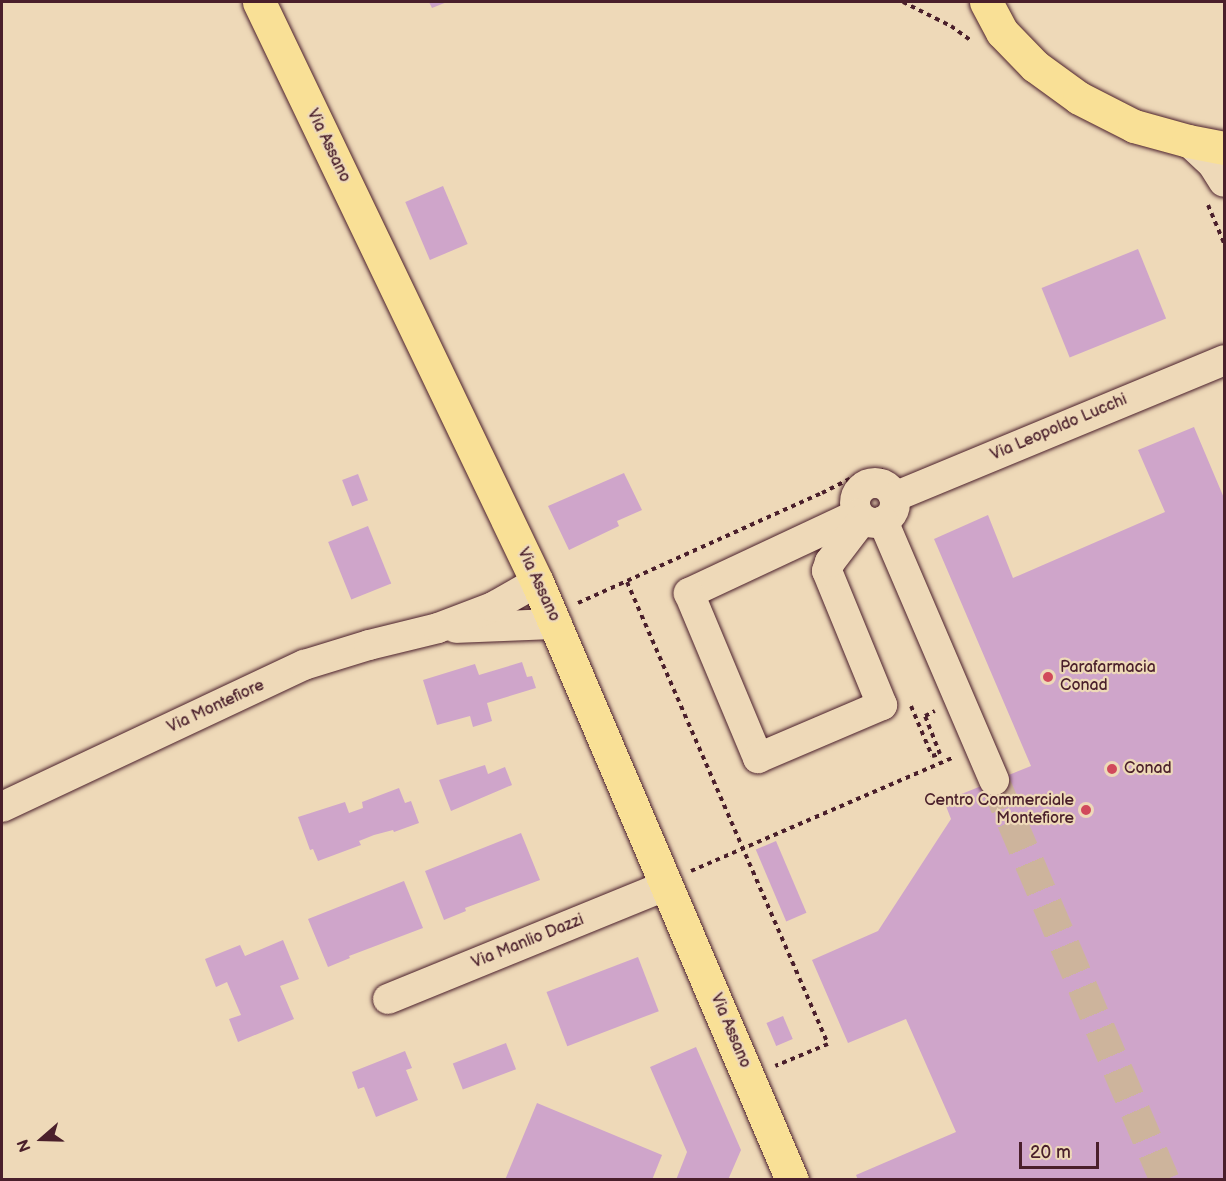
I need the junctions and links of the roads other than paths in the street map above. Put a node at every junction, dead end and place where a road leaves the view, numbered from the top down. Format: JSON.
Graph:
{"nodes":[{"id":1,"x":259,"y":2,"type":"edge"},
{"id":2,"x":964,"y":2,"type":"edge"},
{"id":3,"x":986,"y":2,"type":"edge"},
{"id":4,"x":1002,"y":32,"type":"junction"},
{"id":5,"x":1188,"y":141,"type":"junction"},
{"id":6,"x":1224,"y":148,"type":"edge"},
{"id":7,"x":1224,"y":182,"type":"edge"},
{"id":8,"x":1224,"y":360,"type":"edge"},
{"id":9,"x":875,"y":513,"type":"junction"},
{"id":10,"x":537,"y":582,"type":"junction"},
{"id":11,"x":557,"y":624,"type":"junction"},
{"id":12,"x":438,"y":628,"type":"junction"},
{"id":13,"x":994,"y":780,"type":"tunnel mouth"},
{"id":14,"x":2,"y":807,"type":"edge"},
{"id":15,"x":667,"y":885,"type":"junction"},
{"id":16,"x":388,"y":999,"type":"dead end"},
{"id":17,"x":792,"y":1179,"type":"edge"}],
"edges":[{"from":1,"to":10,"type":"main road","name":"Via Assano"},
{"from":2,"to":4,"type":"main road"},
{"from":3,"to":4,"type":"main road"},
{"from":4,"to":5,"type":"main road"},
{"from":5,"to":6,"type":"main road"},
{"from":5,"to":7,"type":"street"},
{"from":8,"to":9,"type":"street","name":"Via Leopoldo Lucchi"},
{"from":9,"to":9,"type":"street","name":"Via Leopoldo Lucchi"},
{"from":9,"to":13,"type":"street"},
{"from":10,"to":11,"type":"main road","name":"Via Assano"},
{"from":10,"to":12,"type":"street","name":"Via Montefiore"},
{"from":11,"to":12,"type":"street","name":"Via Montefiore"},
{"from":11,"to":15,"type":"main road","name":"Via Assano"},
{"from":12,"to":14,"type":"street","name":"Via Montefiore"},
{"from":15,"to":16,"type":"street","name":"Via Manlio Dazzi"},
{"from":15,"to":17,"type":"main road","name":"Via Assano"}]}
